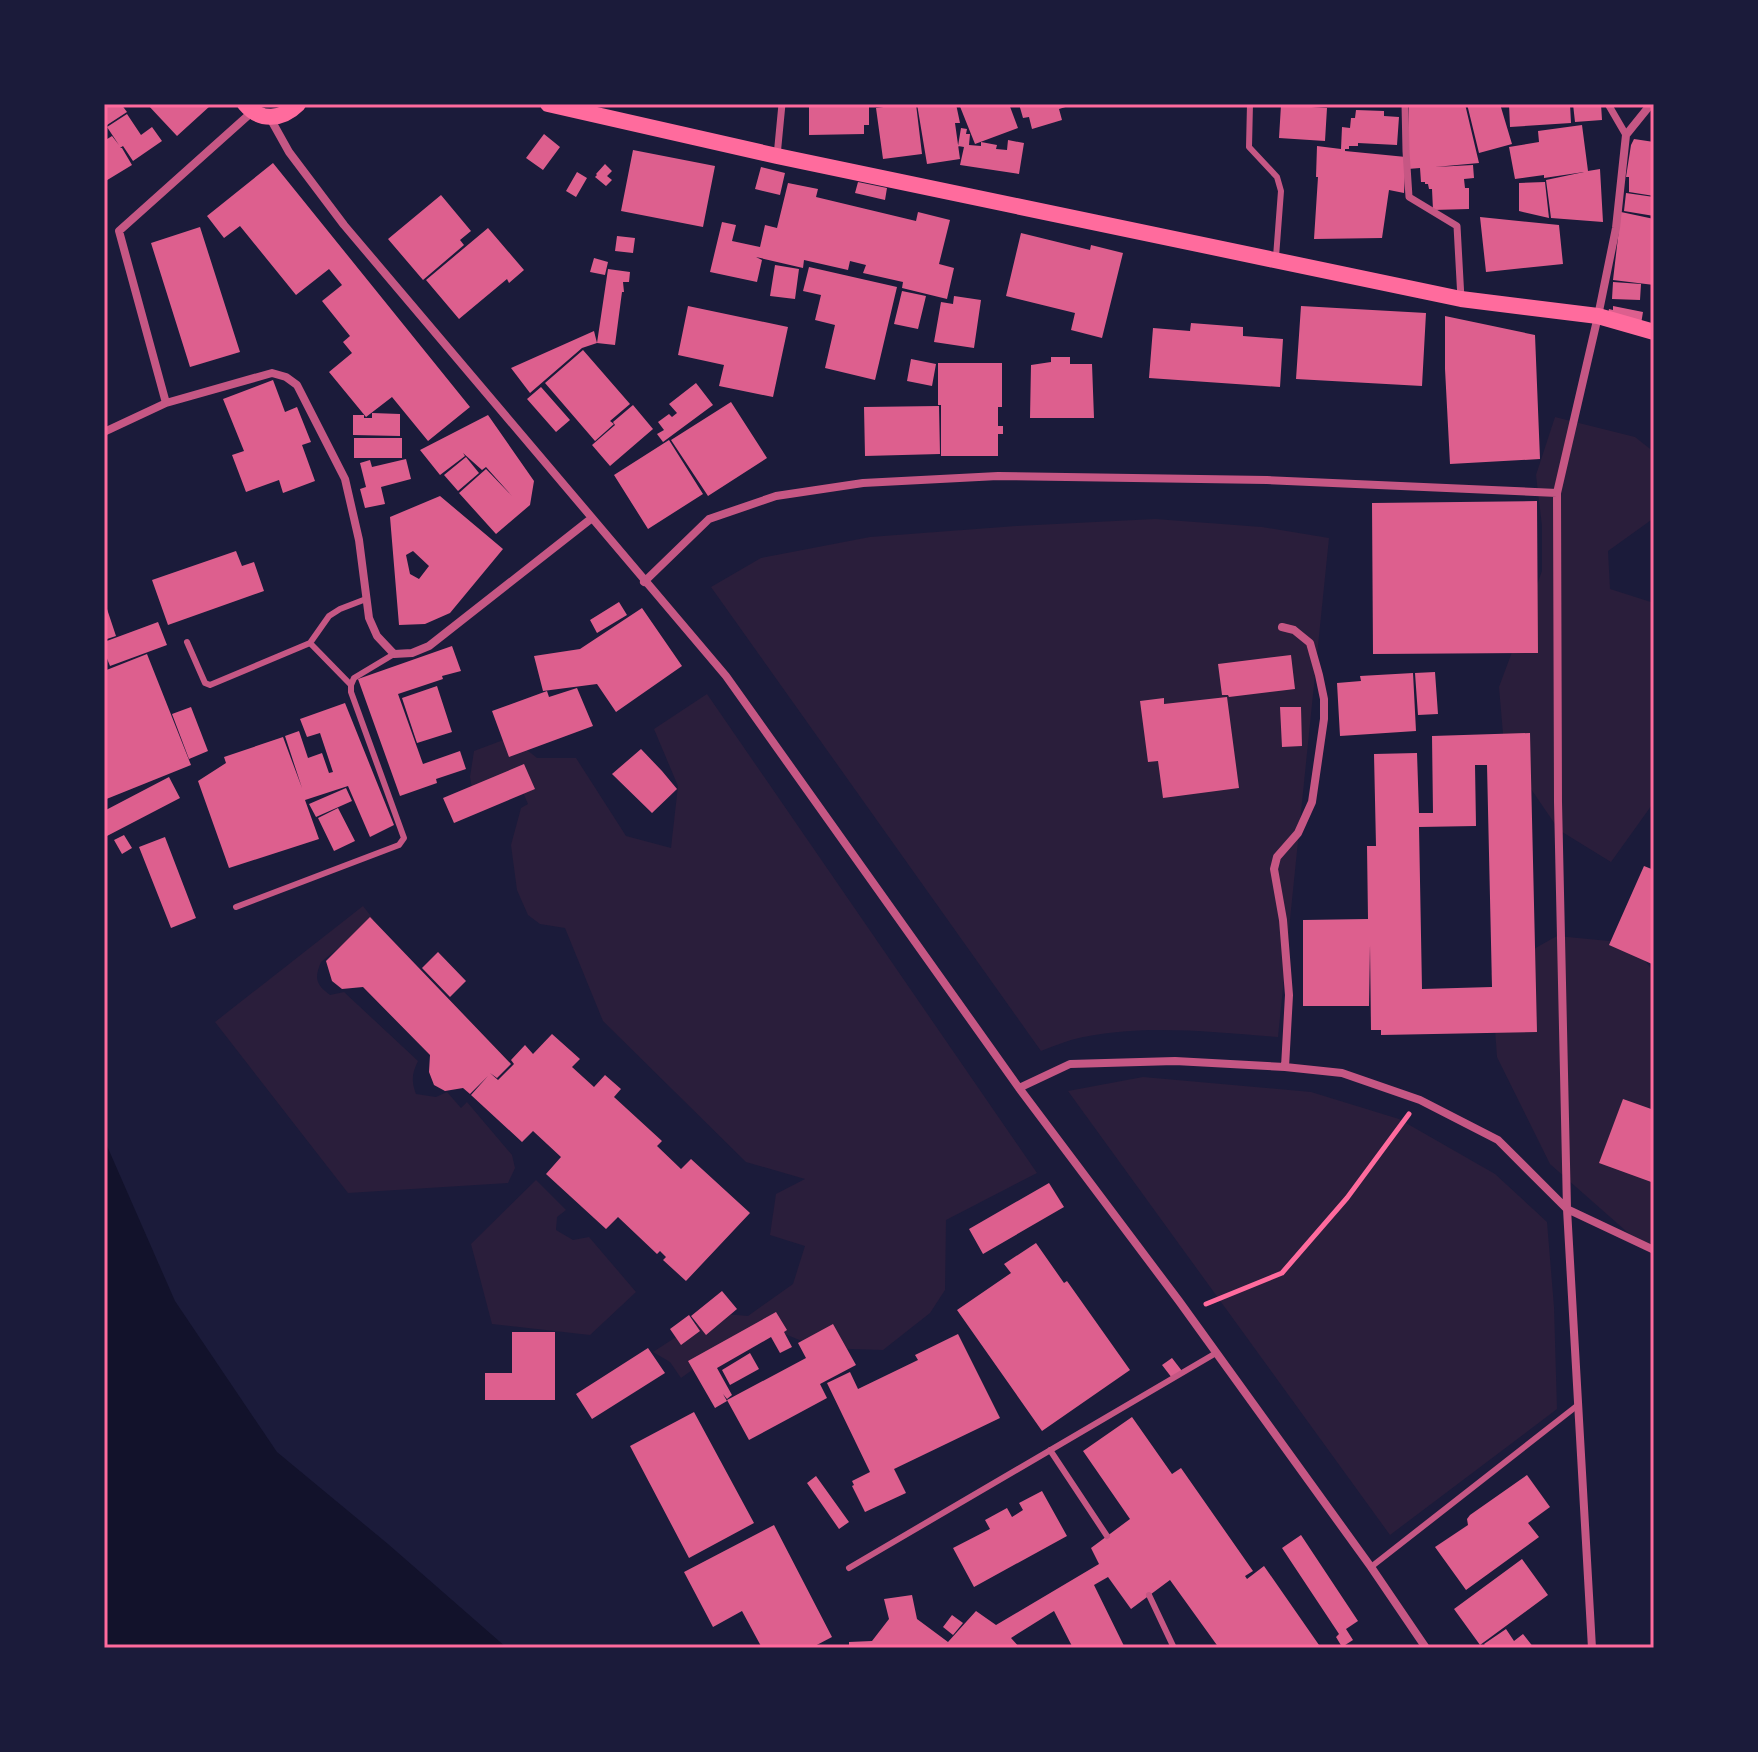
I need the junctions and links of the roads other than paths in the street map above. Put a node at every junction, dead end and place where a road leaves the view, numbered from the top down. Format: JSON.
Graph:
{"nodes":[{"id":1,"x":298,"y":104,"type":"edge"},
{"id":2,"x":548,"y":104,"type":"edge"},
{"id":3,"x":782,"y":104,"type":"edge"},
{"id":4,"x":1250,"y":104,"type":"edge"},
{"id":5,"x":1405,"y":104,"type":"edge"},
{"id":6,"x":1608,"y":104,"type":"edge"},
{"id":7,"x":1651,"y":104,"type":"edge"},
{"id":8,"x":248,"y":108,"type":"edge"},
{"id":9,"x":270,"y":118,"type":"junction"},
{"id":10,"x":1626,"y":135,"type":"junction"},
{"id":11,"x":777,"y":156,"type":"junction"},
{"id":12,"x":1276,"y":260,"type":"junction"},
{"id":13,"x":1461,"y":299,"type":"junction"},
{"id":14,"x":1598,"y":316,"type":"junction"},
{"id":15,"x":1654,"y":332,"type":"edge"},
{"id":16,"x":166,"y":403,"type":"junction"},
{"id":17,"x":104,"y":432,"type":"edge"},
{"id":18,"x":1557,"y":493,"type":"junction"},
{"id":19,"x":592,"y":518,"type":"junction"},
{"id":20,"x":644,"y":582,"type":"junction"},
{"id":21,"x":366,"y":599,"type":"junction"},
{"id":22,"x":1282,"y":627,"type":"dead end"},
{"id":23,"x":187,"y":642,"type":"dead end"},
{"id":24,"x":310,"y":643,"type":"junction"},
{"id":25,"x":394,"y":654,"type":"junction"},
{"id":26,"x":351,"y":685,"type":"junction"},
{"id":27,"x":236,"y":907,"type":"dead end"},
{"id":28,"x":1285,"y":1067,"type":"junction"},
{"id":29,"x":1019,"y":1088,"type":"junction"},
{"id":30,"x":1567,"y":1209,"type":"junction"},
{"id":31,"x":1654,"y":1250,"type":"edge"},
{"id":32,"x":1216,"y":1353,"type":"junction"},
{"id":33,"x":1578,"y":1405,"type":"junction"},
{"id":34,"x":1050,"y":1450,"type":"junction"},
{"id":35,"x":1107,"y":1536,"type":"dead end"},
{"id":36,"x":1371,"y":1567,"type":"junction"},
{"id":37,"x":849,"y":1568,"type":"dead end"},
{"id":38,"x":1149,"y":1595,"type":"dead end"},
{"id":39,"x":1174,"y":1648,"type":"edge"},
{"id":40,"x":1426,"y":1648,"type":"edge"},
{"id":41,"x":1592,"y":1648,"type":"edge"}],
"edges":[{"from":1,"to":9,"type":"main road"},
{"from":2,"to":11,"type":"main road"},
{"from":3,"to":11,"type":"street"},
{"from":4,"to":12,"type":"lane"},
{"from":5,"to":13,"type":"street"},
{"from":6,"to":10,"type":"street"},
{"from":7,"to":10,"type":"street"},
{"from":8,"to":9,"type":"main road"},
{"from":8,"to":16,"type":"street"},
{"from":9,"to":19,"type":"street"},
{"from":10,"to":14,"type":"street"},
{"from":11,"to":12,"type":"main road"},
{"from":12,"to":13,"type":"main road"},
{"from":13,"to":14,"type":"main road"},
{"from":14,"to":15,"type":"main road"},
{"from":14,"to":18,"type":"street"},
{"from":16,"to":17,"type":"street"},
{"from":16,"to":21,"type":"street"},
{"from":18,"to":20,"type":"street"},
{"from":18,"to":30,"type":"street"},
{"from":19,"to":20,"type":"street"},
{"from":19,"to":25,"type":"street"},
{"from":20,"to":29,"type":"street"},
{"from":21,"to":24,"type":"lane"},
{"from":21,"to":25,"type":"street"},
{"from":22,"to":28,"type":"street"},
{"from":23,"to":24,"type":"lane"},
{"from":24,"to":26,"type":"lane"},
{"from":25,"to":26,"type":"lane"},
{"from":26,"to":27,"type":"lane"},
{"from":28,"to":29,"type":"street"},
{"from":28,"to":30,"type":"street"},
{"from":29,"to":32,"type":"street"},
{"from":30,"to":31,"type":"street"},
{"from":30,"to":33,"type":"street"},
{"from":32,"to":34,"type":"lane"},
{"from":32,"to":36,"type":"street"},
{"from":33,"to":36,"type":"lane"},
{"from":33,"to":41,"type":"street"},
{"from":34,"to":35,"type":"lane"},
{"from":34,"to":37,"type":"lane"},
{"from":36,"to":40,"type":"street"},
{"from":38,"to":39,"type":"lane"}]}
